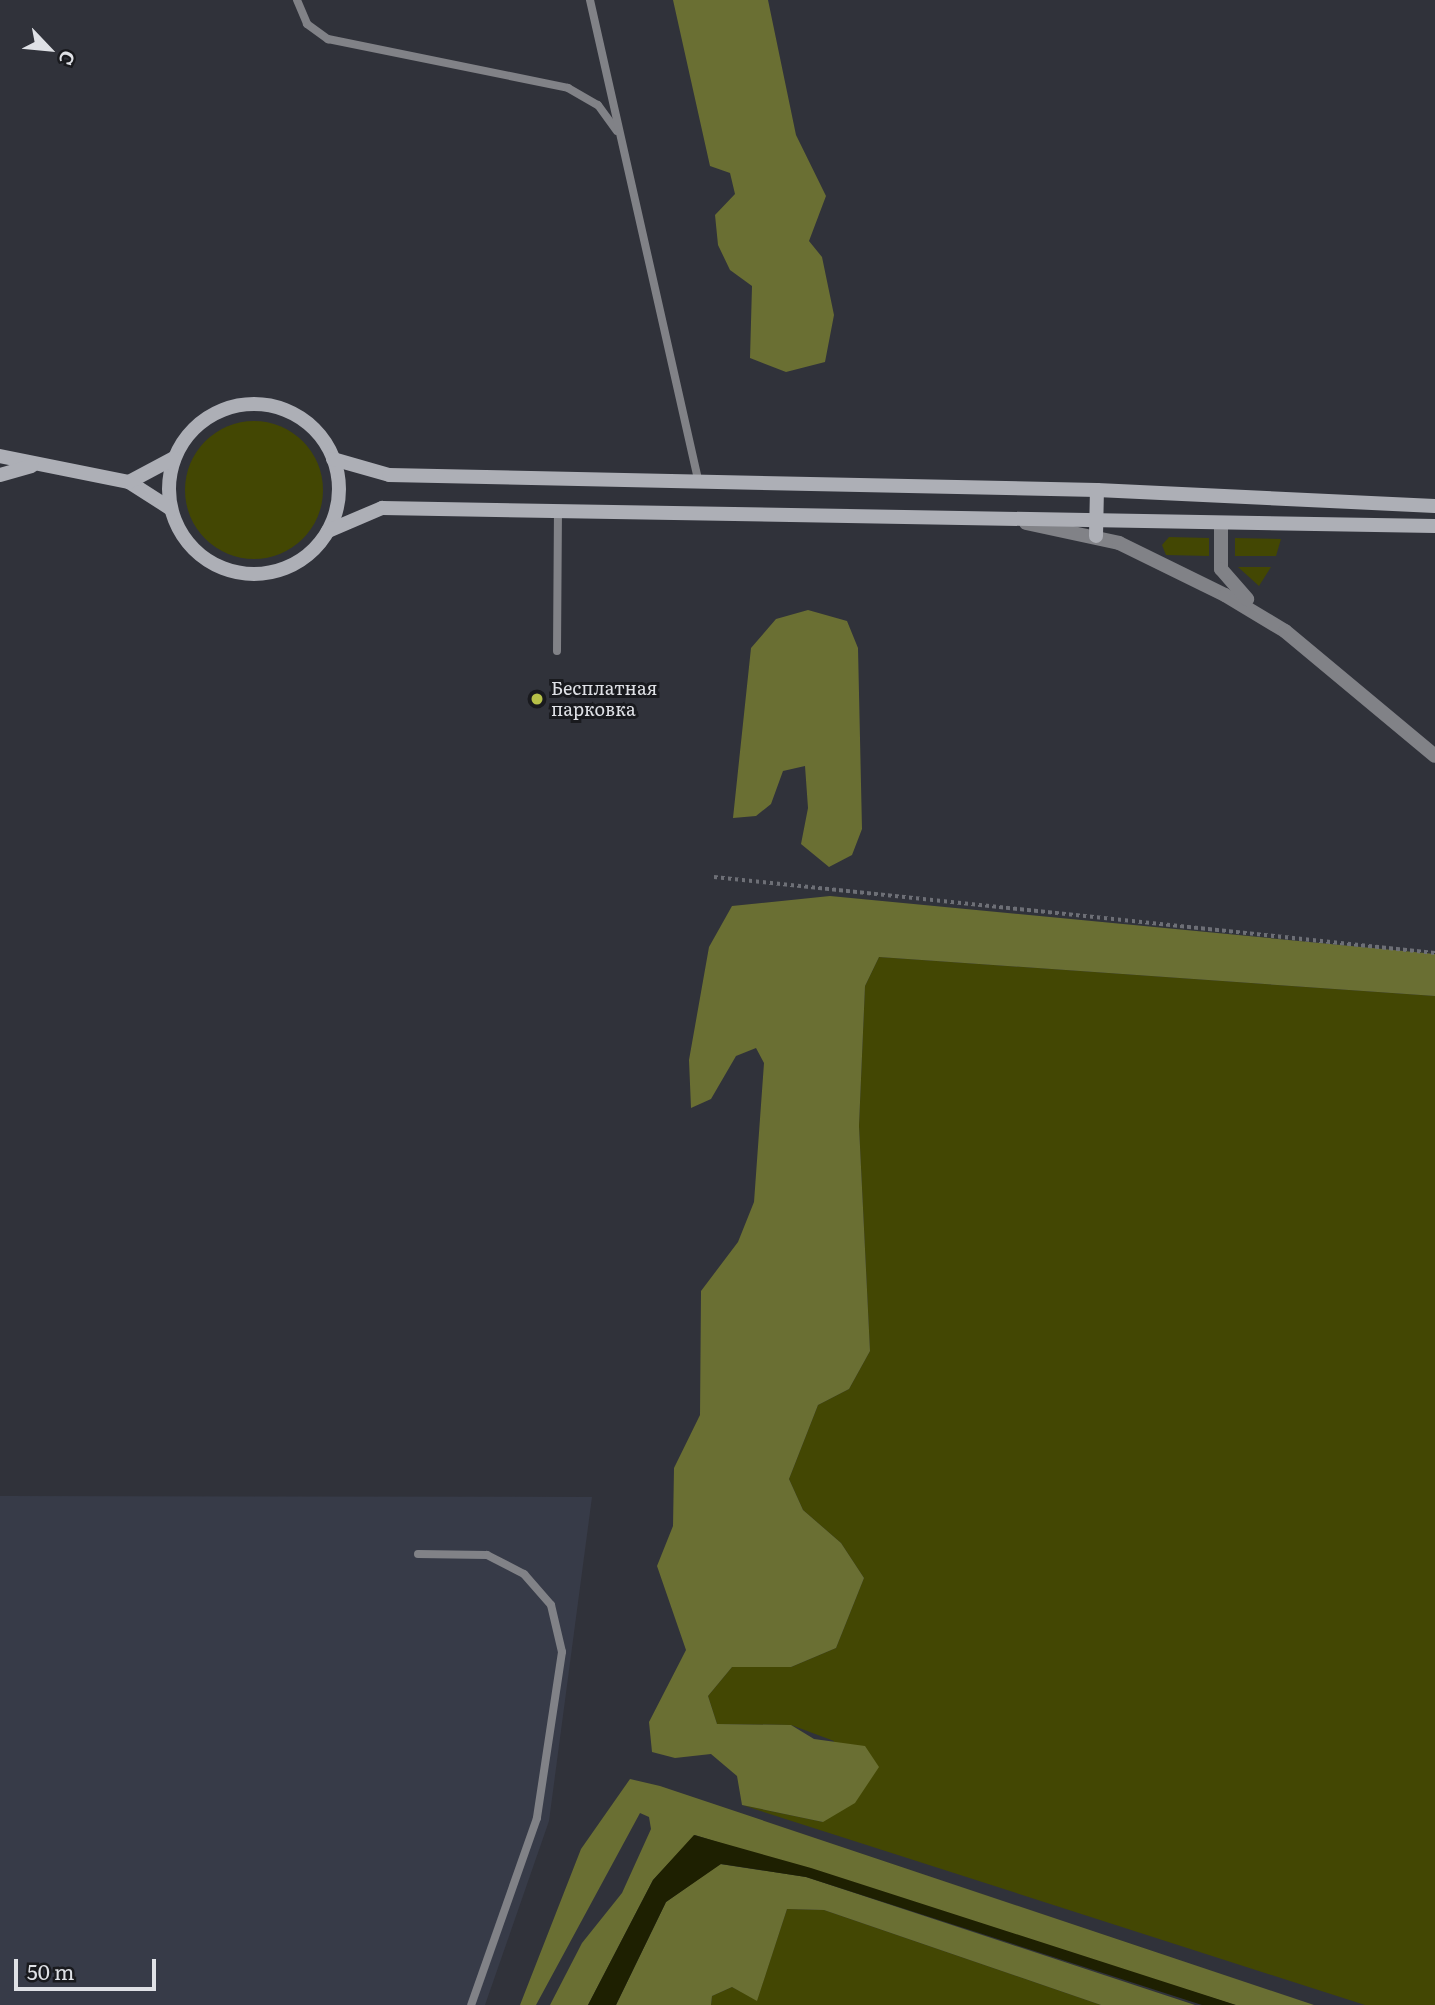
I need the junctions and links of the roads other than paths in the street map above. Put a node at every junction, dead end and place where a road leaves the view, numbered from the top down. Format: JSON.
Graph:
{"nodes":[{"id":1,"x":297,"y":0,"type":"edge"},
{"id":2,"x":590,"y":0,"type":"edge"},
{"id":3,"x":623,"y":143,"type":"junction"},
{"id":4,"x":0,"y":456,"type":"edge"},
{"id":5,"x":174,"y":458,"type":"junction"},
{"id":6,"x":334,"y":460,"type":"junction"},
{"id":7,"x":46,"y":465,"type":"junction"},
{"id":8,"x":0,"y":475,"type":"edge"},
{"id":9,"x":129,"y":482,"type":"junction"},
{"id":10,"x":699,"y":482,"type":"junction"},
{"id":11,"x":1097,"y":490,"type":"junction"},
{"id":12,"x":1435,"y":506,"type":"edge"},
{"id":13,"x":171,"y":509,"type":"junction"},
{"id":14,"x":558,"y":512,"type":"junction"},
{"id":15,"x":1221,"y":525,"type":"junction"},
{"id":16,"x":1435,"y":526,"type":"edge"},
{"id":17,"x":1096,"y":530,"type":"junction"},
{"id":18,"x":328,"y":531,"type":"junction"},
{"id":19,"x":1285,"y":631,"type":"junction"},
{"id":20,"x":557,"y":651,"type":"dead end"},
{"id":21,"x":1435,"y":756,"type":"edge"},
{"id":22,"x":418,"y":1555,"type":"dead end"},
{"id":23,"x":471,"y":2005,"type":"edge"}],
"edges":[{"from":1,"to":3,"type":"lane"},
{"from":2,"to":3,"type":"lane"},
{"from":3,"to":10,"type":"lane"},
{"from":4,"to":7,"type":"main road"},
{"from":5,"to":6,"type":"main road"},
{"from":5,"to":9,"type":"main road"},
{"from":5,"to":13,"type":"main road"},
{"from":6,"to":10,"type":"main road"},
{"from":6,"to":18,"type":"main road"},
{"from":7,"to":8,"type":"main road"},
{"from":7,"to":9,"type":"main road"},
{"from":9,"to":13,"type":"main road"},
{"from":10,"to":11,"type":"main road"},
{"from":11,"to":12,"type":"main road"},
{"from":11,"to":17,"type":"main road"},
{"from":13,"to":18,"type":"main road"},
{"from":14,"to":17,"type":"main road"},
{"from":14,"to":18,"type":"main road"},
{"from":14,"to":20,"type":"lane"},
{"from":15,"to":16,"type":"main road"},
{"from":15,"to":17,"type":"main road"},
{"from":15,"to":19,"type":"street"},
{"from":17,"to":19,"type":"street"},
{"from":19,"to":21,"type":"street"},
{"from":22,"to":23,"type":"lane"}]}
